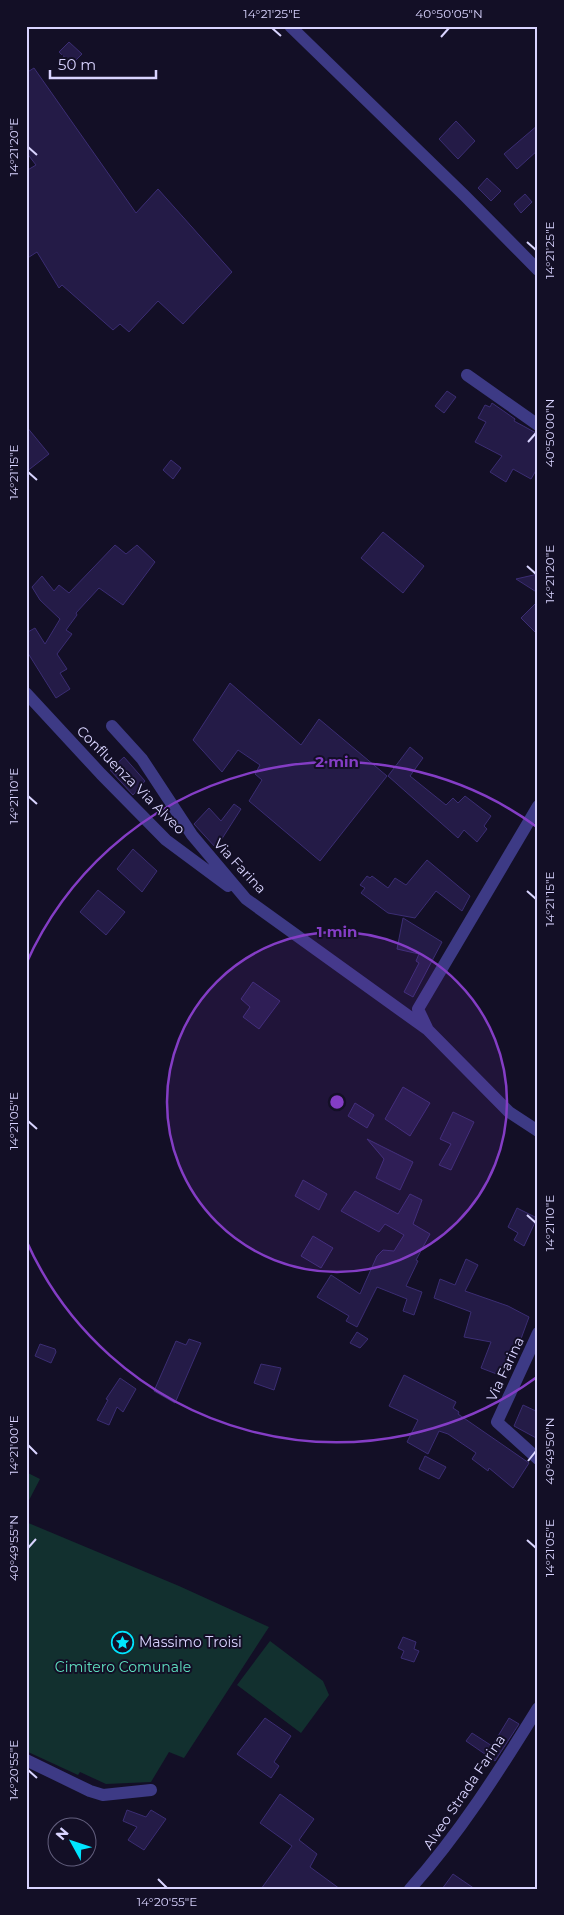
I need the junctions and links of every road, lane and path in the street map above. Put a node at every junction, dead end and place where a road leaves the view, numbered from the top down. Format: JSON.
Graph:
{"nodes":[{"id":1,"x":290,"y":26,"type":"edge"},
{"id":2,"x":538,"y":270,"type":"edge"},
{"id":3,"x":467,"y":375,"type":"dead end"},
{"id":4,"x":538,"y":425,"type":"edge"},
{"id":5,"x":26,"y":693,"type":"edge"},
{"id":6,"x":112,"y":726,"type":"dead end"},
{"id":7,"x":538,"y":806,"type":"edge"},
{"id":8,"x":246,"y":899,"type":"junction"},
{"id":9,"x":428,"y":1030,"type":"junction"},
{"id":10,"x":538,"y":1131,"type":"edge"},
{"id":11,"x":538,"y":1333,"type":"edge"},
{"id":12,"x":538,"y":1459,"type":"edge"},
{"id":13,"x":538,"y":1708,"type":"edge"},
{"id":14,"x":26,"y":1760,"type":"edge"},
{"id":15,"x":151,"y":1790,"type":"dead end"},
{"id":16,"x":410,"y":1889,"type":"edge"}],
"edges":[{"from":1,"to":2,"type":"street"},
{"from":3,"to":4,"type":"street"},
{"from":5,"to":8,"type":"street","name":"Confluenza Via Alveo"},
{"from":6,"to":8,"type":"street","name":"Via Farina"},
{"from":7,"to":9,"type":"street","name":"Via Farina"},
{"from":8,"to":9,"type":"street","name":"Via Farina"},
{"from":9,"to":10,"type":"street","name":"Via Farina"},
{"from":11,"to":12,"type":"street","name":"Via Farina"},
{"from":13,"to":16,"type":"street","name":"Alveo Strada Farina"},
{"from":14,"to":15,"type":"street"}]}
